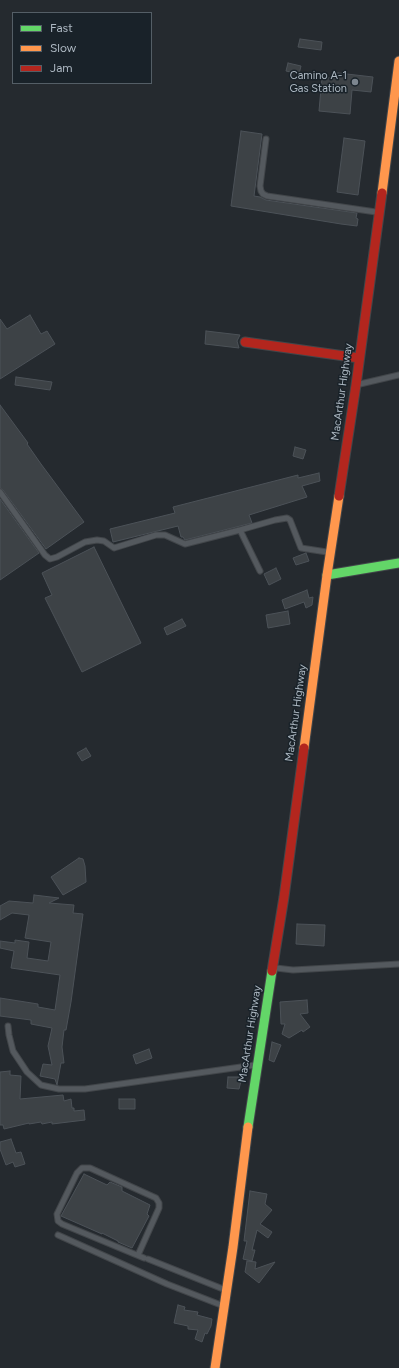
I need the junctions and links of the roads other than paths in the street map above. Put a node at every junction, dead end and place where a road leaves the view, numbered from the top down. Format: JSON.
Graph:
{"nodes":[{"id":1,"x":399,"y":61,"type":"edge"},
{"id":2,"x":266,"y":139,"type":"dead end"},
{"id":3,"x":379,"y":212,"type":"junction"},
{"id":4,"x":245,"y":342,"type":"dead end"},
{"id":5,"x":359,"y":358,"type":"junction"},
{"id":6,"x":399,"y":375,"type":"edge"},
{"id":7,"x":356,"y":385,"type":"junction"},
{"id":8,"x":0,"y":492,"type":"edge"},
{"id":9,"x":240,"y":530,"type":"junction"},
{"id":10,"x":330,"y":552,"type":"junction"},
{"id":11,"x":399,"y":563,"type":"edge"},
{"id":12,"x":260,"y":571,"type":"dead end"},
{"id":13,"x":327,"y":575,"type":"junction"},
{"id":14,"x":399,"y":964,"type":"edge"},
{"id":15,"x":273,"y":968,"type":"junction"},
{"id":16,"x":8,"y":1026,"type":"dead end"},
{"id":17,"x":258,"y":1064,"type":"junction"},
{"id":18,"x":58,"y":1235,"type":"dead end"},
{"id":19,"x":138,"y":1256,"type":"junction"},
{"id":20,"x":226,"y":1290,"type":"junction"},
{"id":21,"x":224,"y":1306,"type":"junction"},
{"id":22,"x":215,"y":1368,"type":"edge"}],
"edges":[{"from":1,"to":3,"type":"main road","name":"MacArthur Highway"},
{"from":2,"to":3,"type":"lane"},
{"from":3,"to":5,"type":"main road","name":"MacArthur Highway"},
{"from":4,"to":5,"type":"main road"},
{"from":5,"to":7,"type":"main road","name":"MacArthur Highway"},
{"from":6,"to":7,"type":"lane"},
{"from":7,"to":10,"type":"main road","name":"MacArthur Highway"},
{"from":8,"to":9,"type":"lane"},
{"from":9,"to":10,"type":"lane"},
{"from":9,"to":12,"type":"lane"},
{"from":10,"to":13,"type":"main road","name":"MacArthur Highway"},
{"from":11,"to":13,"type":"main road"},
{"from":13,"to":15,"type":"main road","name":"MacArthur Highway"},
{"from":14,"to":15,"type":"lane"},
{"from":15,"to":17,"type":"main road","name":"MacArthur Highway"},
{"from":16,"to":17,"type":"lane"},
{"from":17,"to":20,"type":"main road","name":"MacArthur Highway"},
{"from":18,"to":21,"type":"lane"},
{"from":19,"to":19,"type":"lane"},
{"from":19,"to":20,"type":"lane"},
{"from":20,"to":21,"type":"main road","name":"MacArthur Highway"},
{"from":21,"to":22,"type":"main road","name":"MacArthur Highway"}]}
